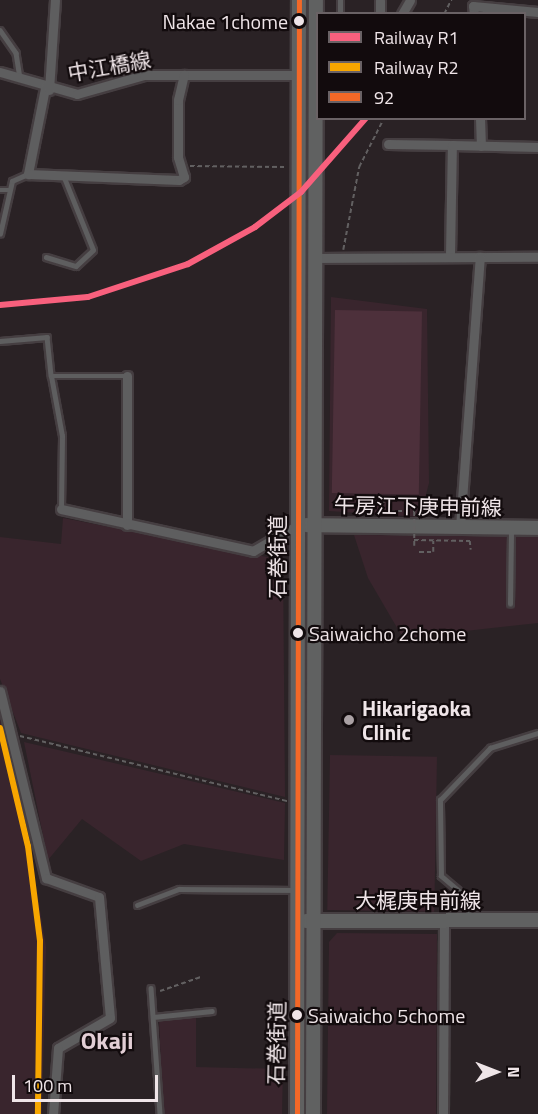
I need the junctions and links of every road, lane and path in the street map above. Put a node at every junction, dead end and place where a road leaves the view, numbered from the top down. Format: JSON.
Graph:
{"nodes":[{"id":1,"x":55,"y":0,"type":"edge"},
{"id":2,"x":299,"y":0,"type":"edge"},
{"id":3,"x":474,"y":7,"type":"edge"},
{"id":4,"x":538,"y":12,"type":"edge"},
{"id":5,"x":0,"y":30,"type":"edge"},
{"id":6,"x":316,"y":58,"type":"edge"},
{"id":7,"x":0,"y":72,"type":"edge"},
{"id":8,"x":184,"y":75,"type":"junction"},
{"id":9,"x":299,"y":75,"type":"junction"},
{"id":10,"x":315,"y":76,"type":"junction"},
{"id":11,"x":20,"y":78,"type":"junction"},
{"id":12,"x":47,"y":89,"type":"junction"},
{"id":13,"x":383,"y":120,"type":"edge"},
{"id":14,"x":480,"y":120,"type":"edge"},
{"id":15,"x":388,"y":144,"type":"dead end"},
{"id":16,"x":452,"y":145,"type":"junction"},
{"id":17,"x":481,"y":146,"type":"junction"},
{"id":18,"x":538,"y":147,"type":"edge"},
{"id":19,"x":180,"y":166,"type":"junction"},
{"id":20,"x":288,"y":167,"type":"dead end"},
{"id":21,"x":28,"y":174,"type":"junction"},
{"id":22,"x":64,"y":178,"type":"junction"},
{"id":23,"x":0,"y":190,"type":"edge"},
{"id":24,"x":10,"y":190,"type":"junction"},
{"id":25,"x":0,"y":234,"type":"edge"},
{"id":26,"x":450,"y":255,"type":"junction"},
{"id":27,"x":342,"y":256,"type":"junction"},
{"id":28,"x":46,"y":257,"type":"dead end"},
{"id":29,"x":480,"y":257,"type":"junction"},
{"id":30,"x":538,"y":257,"type":"edge"},
{"id":31,"x":314,"y":258,"type":"junction"},
{"id":32,"x":0,"y":341,"type":"edge"},
{"id":33,"x":51,"y":376,"type":"junction"},
{"id":34,"x":127,"y":376,"type":"joint"},
{"id":35,"x":384,"y":499,"type":"dead end"},
{"id":36,"x":61,"y":510,"type":"joint"},
{"id":37,"x":127,"y":525,"type":"junction"},
{"id":38,"x":298,"y":525,"type":"junction"},
{"id":39,"x":313,"y":525,"type":"junction"},
{"id":40,"x":460,"y":527,"type":"junction"},
{"id":41,"x":510,"y":528,"type":"junction"},
{"id":42,"x":538,"y":528,"type":"edge"},
{"id":43,"x":414,"y":540,"type":"junction"},
{"id":44,"x":433,"y":541,"type":"junction"},
{"id":45,"x":414,"y":546,"type":"dead end"},
{"id":46,"x":471,"y":550,"type":"dead end"},
{"id":47,"x":419,"y":552,"type":"dead end"},
{"id":48,"x":510,"y":604,"type":"dead end"},
{"id":49,"x":0,"y":691,"type":"edge"},
{"id":50,"x":538,"y":733,"type":"edge"},
{"id":51,"x":14,"y":735,"type":"junction"},
{"id":52,"x":287,"y":802,"type":"dead end"},
{"id":53,"x":299,"y":890,"type":"junction"},
{"id":54,"x":137,"y":905,"type":"dead end"},
{"id":55,"x":538,"y":920,"type":"edge"},
{"id":56,"x":298,"y":921,"type":"junction"},
{"id":57,"x":314,"y":921,"type":"junction"},
{"id":58,"x":444,"y":921,"type":"junction"},
{"id":59,"x":470,"y":921,"type":"junction"},
{"id":60,"x":201,"y":977,"type":"dead end"},
{"id":61,"x":151,"y":987,"type":"dead end"},
{"id":62,"x":151,"y":994,"type":"junction"},
{"id":63,"x":212,"y":1011,"type":"dead end"},
{"id":64,"x":153,"y":1017,"type":"junction"},
{"id":65,"x":53,"y":1114,"type":"edge"},
{"id":66,"x":160,"y":1114,"type":"edge"},
{"id":67,"x":297,"y":1114,"type":"edge"},
{"id":68,"x":313,"y":1114,"type":"edge"},
{"id":69,"x":443,"y":1114,"type":"edge"}],
"edges":[{"from":1,"to":12,"type":"street"},
{"from":2,"to":9,"type":"street","name":"石巻街道"},
{"from":3,"to":4,"type":"street"},
{"from":5,"to":11,"type":"lane"},
{"from":6,"to":10,"type":"street","name":"石巻街道"},
{"from":7,"to":11,"type":"street","name":"中江橋線"},
{"from":8,"to":9,"type":"street","name":"中江橋線"},
{"from":8,"to":12,"type":"street","name":"中江橋線"},
{"from":8,"to":19,"type":"street"},
{"from":9,"to":10,"type":"street"},
{"from":9,"to":38,"type":"street","name":"石巻街道"},
{"from":10,"to":31,"type":"street","name":"石巻街道"},
{"from":11,"to":12,"type":"street","name":"中江橋線"},
{"from":12,"to":21,"type":"street"},
{"from":13,"to":27,"type":"path"},
{"from":14,"to":17,"type":"street"},
{"from":15,"to":16,"type":"street"},
{"from":16,"to":17,"type":"street"},
{"from":16,"to":26,"type":"street"},
{"from":17,"to":18,"type":"street"},
{"from":19,"to":20,"type":"path"},
{"from":19,"to":22,"type":"street"},
{"from":21,"to":22,"type":"street"},
{"from":21,"to":24,"type":"lane"},
{"from":22,"to":28,"type":"lane"},
{"from":23,"to":24,"type":"lane"},
{"from":24,"to":25,"type":"lane"},
{"from":26,"to":27,"type":"street"},
{"from":26,"to":29,"type":"street"},
{"from":27,"to":31,"type":"street"},
{"from":29,"to":30,"type":"street"},
{"from":29,"to":40,"type":"street"},
{"from":31,"to":39,"type":"street","name":"石巻街道"},
{"from":32,"to":33,"type":"lane"},
{"from":33,"to":34,"type":"lane"},
{"from":33,"to":36,"type":"lane"},
{"from":34,"to":37,"type":"street"},
{"from":35,"to":43,"type":"path","bridge":true},
{"from":36,"to":37,"type":"street"},
{"from":37,"to":38,"type":"street"},
{"from":38,"to":39,"type":"street","name":"午房江下庚申前線"},
{"from":38,"to":53,"type":"street","name":"石巻街道"},
{"from":39,"to":40,"type":"street","name":"午房江下庚申前線"},
{"from":39,"to":57,"type":"street","name":"石巻街道"},
{"from":40,"to":41,"type":"street","name":"午房江下庚申前線"},
{"from":41,"to":42,"type":"street","name":"午房江下庚申前線"},
{"from":41,"to":48,"type":"lane"},
{"from":43,"to":44,"type":"path"},
{"from":43,"to":45,"type":"path","bridge":true},
{"from":44,"to":46,"type":"path"},
{"from":44,"to":47,"type":"path"},
{"from":49,"to":51,"type":"street"},
{"from":50,"to":59,"type":"lane"},
{"from":51,"to":52,"type":"path"},
{"from":51,"to":65,"type":"street"},
{"from":53,"to":54,"type":"lane"},
{"from":53,"to":56,"type":"street","name":"石巻街道"},
{"from":55,"to":59,"type":"street","name":"大梶庚申前線"},
{"from":56,"to":57,"type":"street","name":"大梶庚申前線"},
{"from":56,"to":67,"type":"street","name":"石巻街道"},
{"from":57,"to":58,"type":"street","name":"大梶庚申前線"},
{"from":57,"to":68,"type":"street","name":"石巻街道"},
{"from":58,"to":59,"type":"street","name":"大梶庚申前線"},
{"from":58,"to":69,"type":"street"},
{"from":60,"to":62,"type":"path"},
{"from":61,"to":62,"type":"lane"},
{"from":62,"to":64,"type":"lane"},
{"from":63,"to":64,"type":"lane"},
{"from":64,"to":66,"type":"lane"}]}
